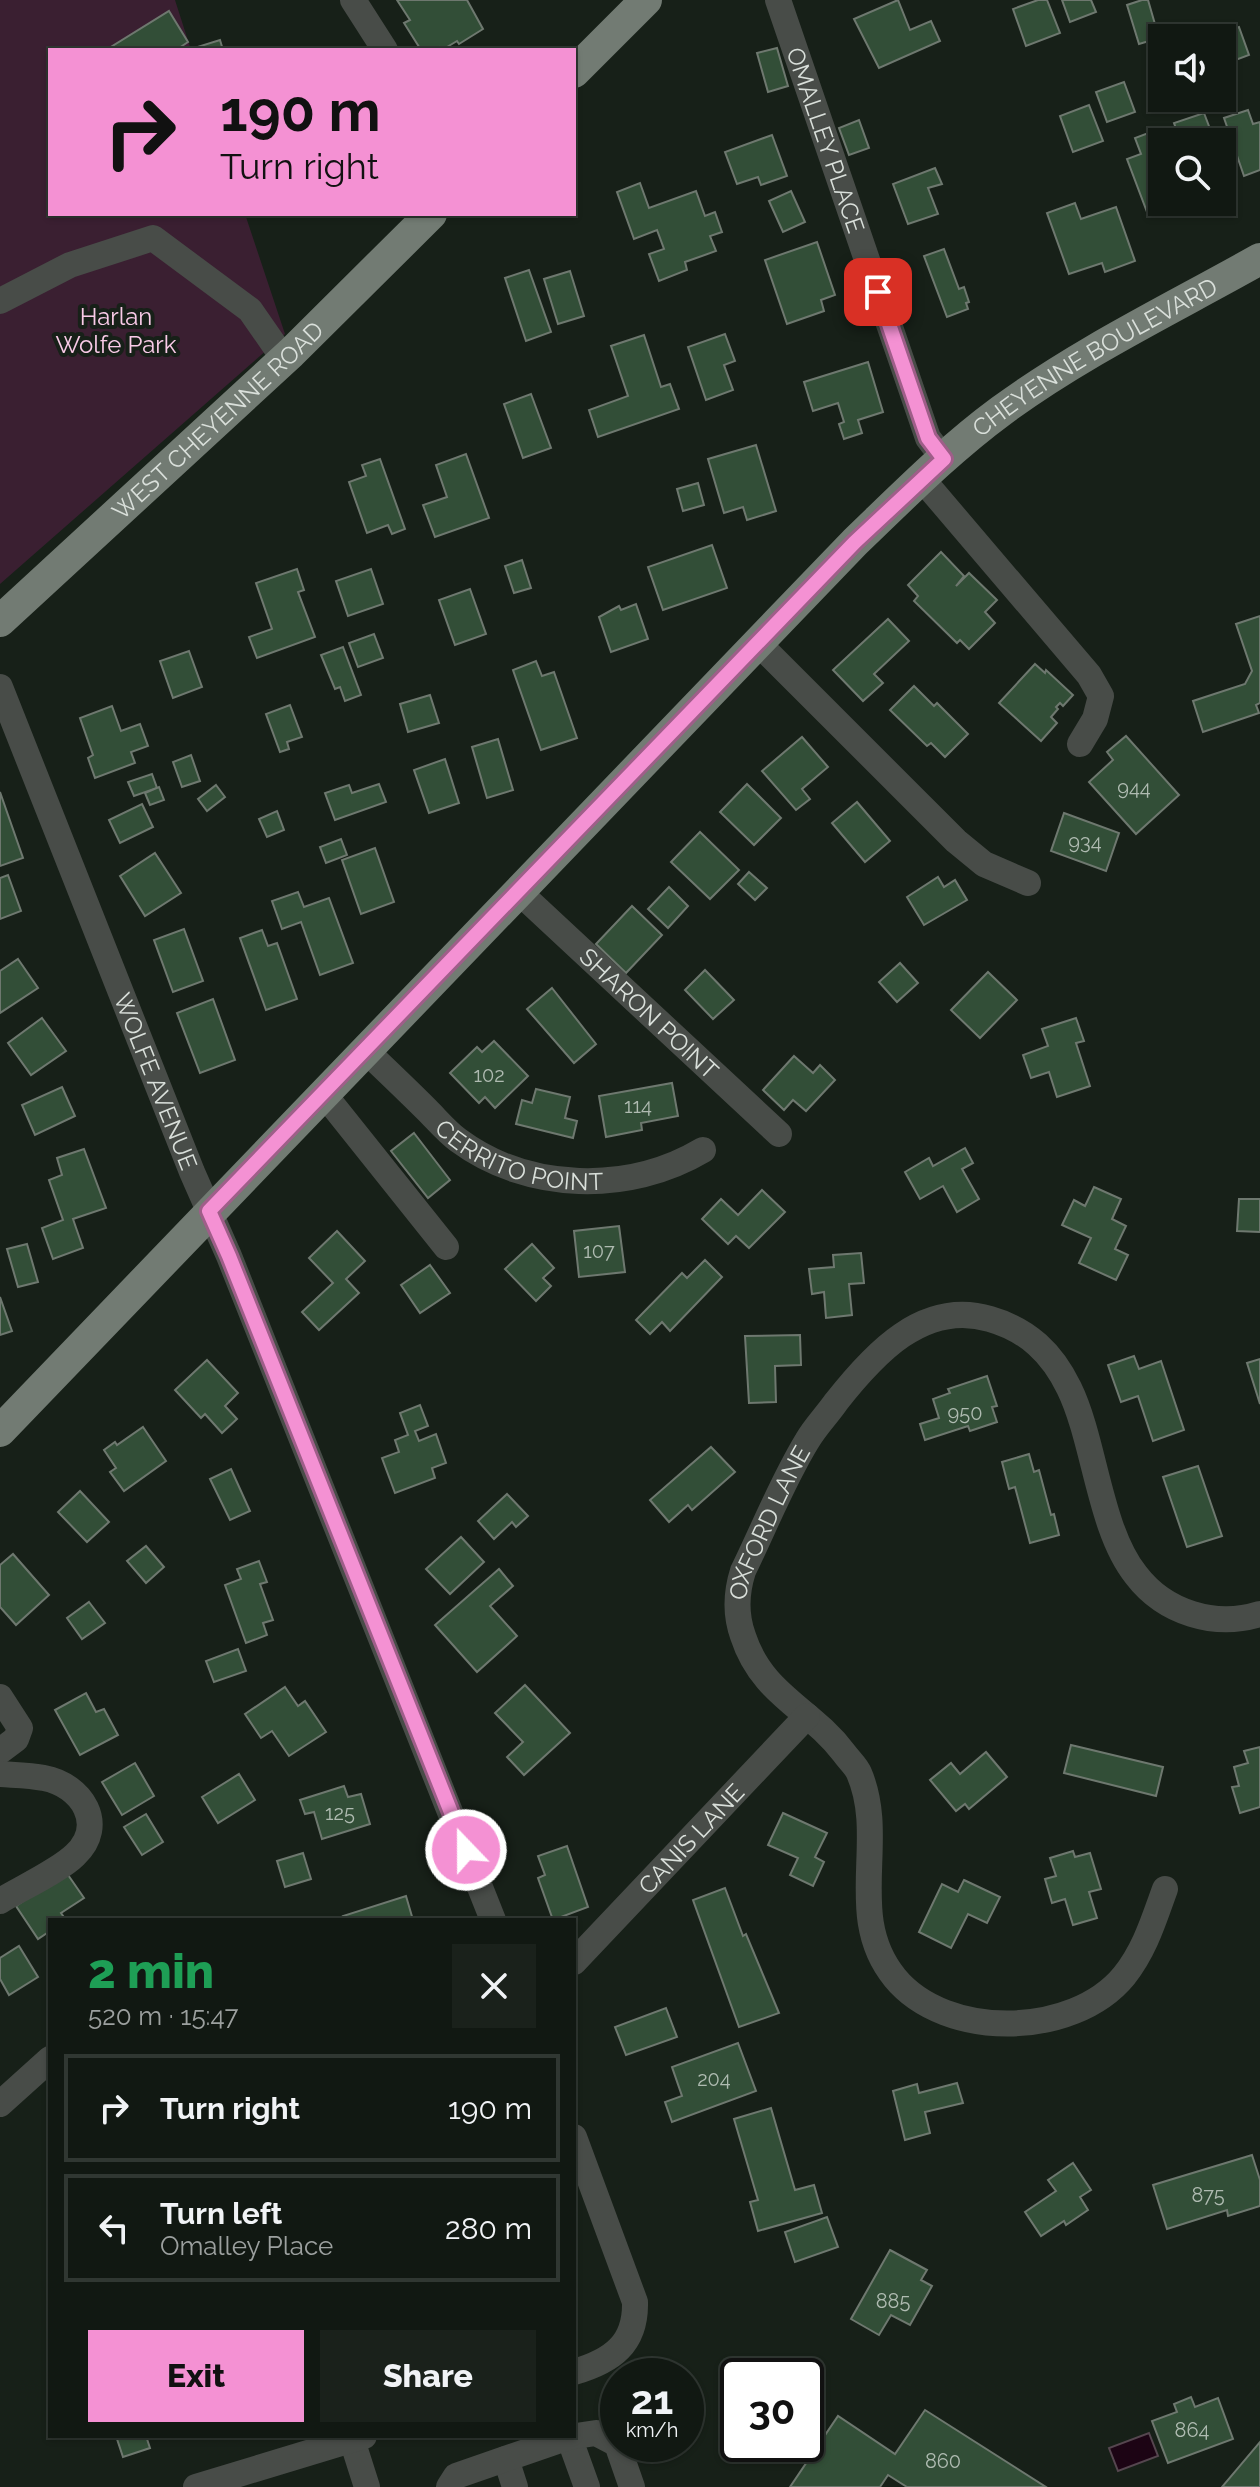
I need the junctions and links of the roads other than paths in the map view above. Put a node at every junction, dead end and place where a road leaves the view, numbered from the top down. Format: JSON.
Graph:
{"nodes":[{"id":1,"x":353,"y":0,"type":"edge"},
{"id":2,"x":646,"y":0,"type":"edge"},
{"id":3,"x":778,"y":0,"type":"edge"},
{"id":4,"x":384,"y":48,"type":"edge"},
{"id":5,"x":576,"y":70,"type":"edge"},
{"id":6,"x":429,"y":216,"type":"edge"},
{"id":7,"x":1260,"y":259,"type":"edge"},
{"id":8,"x":0,"y":301,"type":"edge"},
{"id":9,"x":284,"y":359,"type":"junction"},
{"id":10,"x":933,"y":469,"type":"junction"},
{"id":11,"x":0,"y":621,"type":"edge"},
{"id":12,"x":758,"y":643,"type":"junction"},
{"id":13,"x":0,"y":687,"type":"edge"},
{"id":14,"x":1080,"y":744,"type":"dead end"},
{"id":15,"x":1028,"y":883,"type":"dead end"},
{"id":16,"x":519,"y":892,"type":"junction"},
{"id":17,"x":365,"y":1050,"type":"junction"},
{"id":18,"x":323,"y":1093,"type":"junction"},
{"id":19,"x":779,"y":1134,"type":"dead end"},
{"id":20,"x":703,"y":1150,"type":"dead end"},
{"id":21,"x":209,"y":1211,"type":"junction"},
{"id":22,"x":446,"y":1247,"type":"dead end"},
{"id":23,"x":0,"y":1431,"type":"edge"},
{"id":24,"x":1260,"y":1614,"type":"edge"},
{"id":25,"x":0,"y":1697,"type":"edge"},
{"id":26,"x":807,"y":1716,"type":"junction"},
{"id":27,"x":0,"y":1751,"type":"edge"},
{"id":28,"x":0,"y":1774,"type":"edge"},
{"id":29,"x":1165,"y":1889,"type":"dead end"},
{"id":30,"x":0,"y":1901,"type":"edge"},
{"id":31,"x":492,"y":1918,"type":"edge"},
{"id":32,"x":576,"y":1960,"type":"edge"},
{"id":33,"x":48,"y":2061,"type":"edge"},
{"id":34,"x":0,"y":2104,"type":"edge"},
{"id":35,"x":576,"y":2142,"type":"edge"},
{"id":36,"x":576,"y":2371,"type":"edge"},
{"id":37,"x":576,"y":2436,"type":"edge"},
{"id":38,"x":358,"y":2438,"type":"edge"},
{"id":39,"x":566,"y":2438,"type":"edge"},
{"id":40,"x":569,"y":2438,"type":"edge"},
{"id":41,"x":506,"y":2459,"type":"junction"},
{"id":42,"x":196,"y":2487,"type":"edge"},
{"id":43,"x":367,"y":2487,"type":"edge"},
{"id":44,"x":449,"y":2487,"type":"edge"},
{"id":45,"x":515,"y":2487,"type":"edge"},
{"id":46,"x":587,"y":2487,"type":"edge"},
{"id":47,"x":632,"y":2487,"type":"edge"}],
"edges":[{"from":1,"to":4,"type":"street"},
{"from":2,"to":5,"type":"main road"},
{"from":3,"to":10,"type":"street","name":"OMALLEY PLACE"},
{"from":6,"to":9,"type":"main road","name":"WEST CHEYENNE ROAD"},
{"from":7,"to":10,"type":"main road","name":"CHEYENNE BOULEVARD"},
{"from":8,"to":9,"type":"street"},
{"from":9,"to":11,"type":"main road","name":"WEST CHEYENNE ROAD"},
{"from":10,"to":12,"type":"main road","name":"CHEYENNE BOULEVARD"},
{"from":10,"to":14,"type":"street","name":"OMALLEY PLACE"},
{"from":12,"to":15,"type":"street"},
{"from":12,"to":16,"type":"main road","name":"CHEYENNE BOULEVARD"},
{"from":13,"to":21,"type":"street","name":"WOLFE AVENUE"},
{"from":16,"to":17,"type":"main road","name":"CHEYENNE BOULEVARD"},
{"from":16,"to":19,"type":"street","name":"SHARON POINT"},
{"from":17,"to":18,"type":"main road","name":"CHEYENNE BOULEVARD"},
{"from":17,"to":20,"type":"street","name":"CERRITO POINT"},
{"from":18,"to":21,"type":"main road","name":"CHEYENNE BOULEVARD"},
{"from":18,"to":22,"type":"street"},
{"from":21,"to":23,"type":"main road","name":"CHEYENNE BOULEVARD"},
{"from":21,"to":31,"type":"street","name":"WOLFE AVENUE"},
{"from":24,"to":26,"type":"street","name":"OXFORD LANE"},
{"from":25,"to":27,"type":"street"},
{"from":26,"to":29,"type":"street","name":"OXFORD LANE"},
{"from":26,"to":32,"type":"street","name":"CANIS LANE"},
{"from":28,"to":30,"type":"street"},
{"from":33,"to":34,"type":"street"},
{"from":35,"to":36,"type":"street"},
{"from":37,"to":47,"type":"street"},
{"from":38,"to":42,"type":"street"},
{"from":38,"to":43,"type":"street"},
{"from":39,"to":41,"type":"street"},
{"from":40,"to":46,"type":"street"},
{"from":41,"to":44,"type":"street"},
{"from":41,"to":45,"type":"street"}]}
